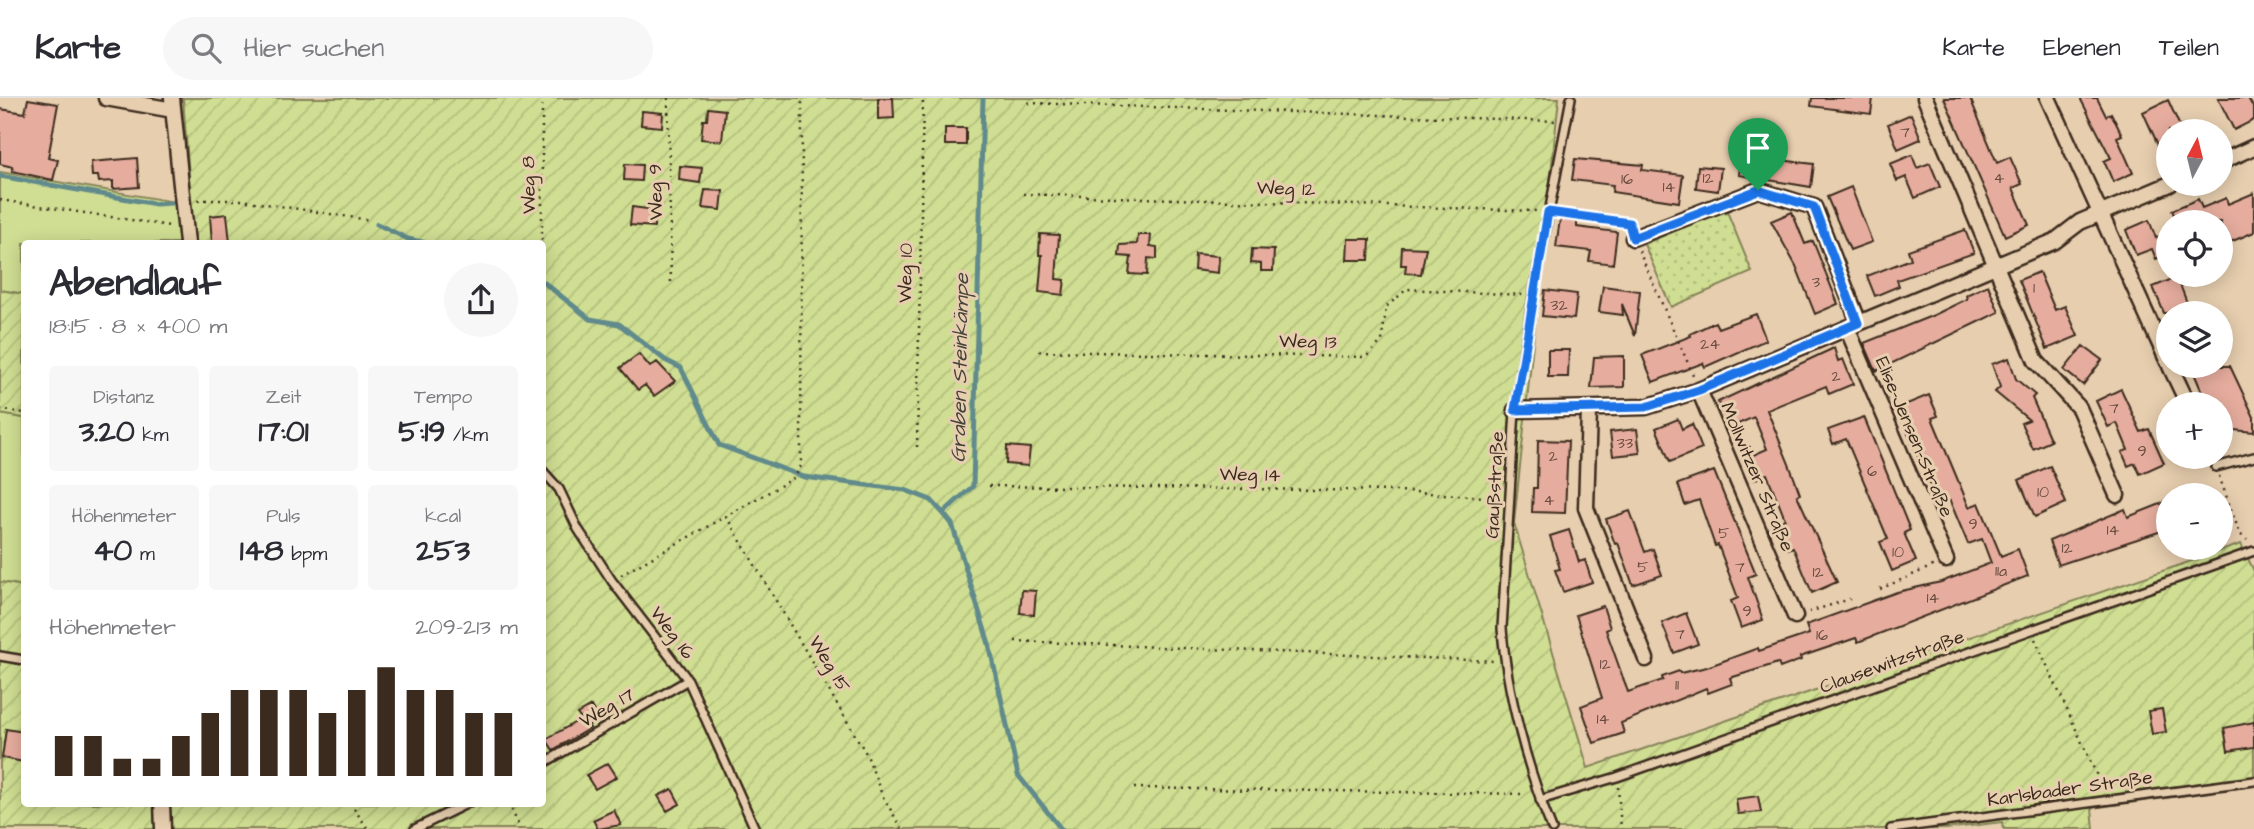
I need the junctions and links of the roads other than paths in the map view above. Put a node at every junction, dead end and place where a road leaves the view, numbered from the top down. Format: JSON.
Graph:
{"nodes":[{"id":1,"x":106,"y":98,"type":"edge"},
{"id":2,"x":1571,"y":98,"type":"edge"},
{"id":3,"x":1925,"y":98,"type":"edge"},
{"id":4,"x":2048,"y":98,"type":"edge"},
{"id":5,"x":173,"y":104,"type":"edge"},
{"id":6,"x":2254,"y":147,"type":"edge"},
{"id":7,"x":2233,"y":157,"type":"edge"},
{"id":8,"x":2156,"y":190,"type":"edge"},
{"id":9,"x":2100,"y":214,"type":"junction"},
{"id":10,"x":1633,"y":238,"type":"road end"},
{"id":11,"x":186,"y":240,"type":"edge"},
{"id":12,"x":1995,"y":266,"type":"junction"},
{"id":13,"x":1853,"y":326,"type":"junction"},
{"id":14,"x":2156,"y":336,"type":"edge"},
{"id":15,"x":1699,"y":390,"type":"junction"},
{"id":16,"x":1515,"y":410,"type":"junction"},
{"id":17,"x":1588,"y":411,"type":"junction"},
{"id":18,"x":2254,"y":457,"type":"edge"},
{"id":19,"x":2233,"y":463,"type":"edge"},
{"id":20,"x":546,"y":474,"type":"edge"},
{"id":21,"x":2117,"y":495,"type":"dead end"},
{"id":22,"x":2254,"y":549,"type":"edge"},
{"id":23,"x":1946,"y":561,"type":"road end"},
{"id":24,"x":1795,"y":616,"type":"road end"},
{"id":25,"x":0,"y":656,"type":"edge"},
{"id":26,"x":1646,"y":659,"type":"dead end"},
{"id":27,"x":21,"y":660,"type":"edge"},
{"id":28,"x":688,"y":680,"type":"junction"},
{"id":29,"x":546,"y":762,"type":"edge"},
{"id":30,"x":2254,"y":781,"type":"edge"},
{"id":31,"x":1539,"y":797,"type":"junction"},
{"id":32,"x":162,"y":807,"type":"edge"},
{"id":33,"x":459,"y":807,"type":"edge"},
{"id":34,"x":163,"y":829,"type":"edge"},
{"id":35,"x":415,"y":829,"type":"edge"},
{"id":36,"x":755,"y":829,"type":"edge"},
{"id":37,"x":1552,"y":829,"type":"edge"},
{"id":38,"x":1891,"y":829,"type":"edge"}],
"edges":[{"from":1,"to":5,"type":"street"},
{"from":2,"to":16,"type":"lane","name":"Gaußstraße"},
{"from":3,"to":12,"type":"street"},
{"from":4,"to":9,"type":"street"},
{"from":5,"to":11,"type":"street"},
{"from":6,"to":7,"type":"street"},
{"from":8,"to":9,"type":"street"},
{"from":9,"to":12,"type":"street"},
{"from":9,"to":14,"type":"street"},
{"from":10,"to":13,"type":"street","name":"Elise-Jensen-Straße"},
{"from":12,"to":13,"type":"street"},
{"from":12,"to":21,"type":"street"},
{"from":13,"to":15,"type":"street"},
{"from":13,"to":23,"type":"street","name":"Elise-Jensen-Straße"},
{"from":15,"to":17,"type":"street"},
{"from":15,"to":24,"type":"street","name":"Mollwitzer Straße"},
{"from":16,"to":17,"type":"street"},
{"from":16,"to":31,"type":"lane","name":"Gaußstraße"},
{"from":17,"to":26,"type":"street"},
{"from":18,"to":19,"type":"lane"},
{"from":20,"to":28,"type":"lane","name":"Weg 16"},
{"from":22,"to":31,"type":"lane","name":"Clausewitzstraße"},
{"from":25,"to":27,"type":"lane"},
{"from":28,"to":29,"type":"lane","name":"Weg 17"},
{"from":28,"to":36,"type":"lane","name":"Weg 16"},
{"from":30,"to":38,"type":"lane","name":"Karlsbader Straße"},
{"from":31,"to":37,"type":"lane","name":"Gaußstraße"},
{"from":32,"to":34,"type":"street"},
{"from":33,"to":35,"type":"lane"}]}
